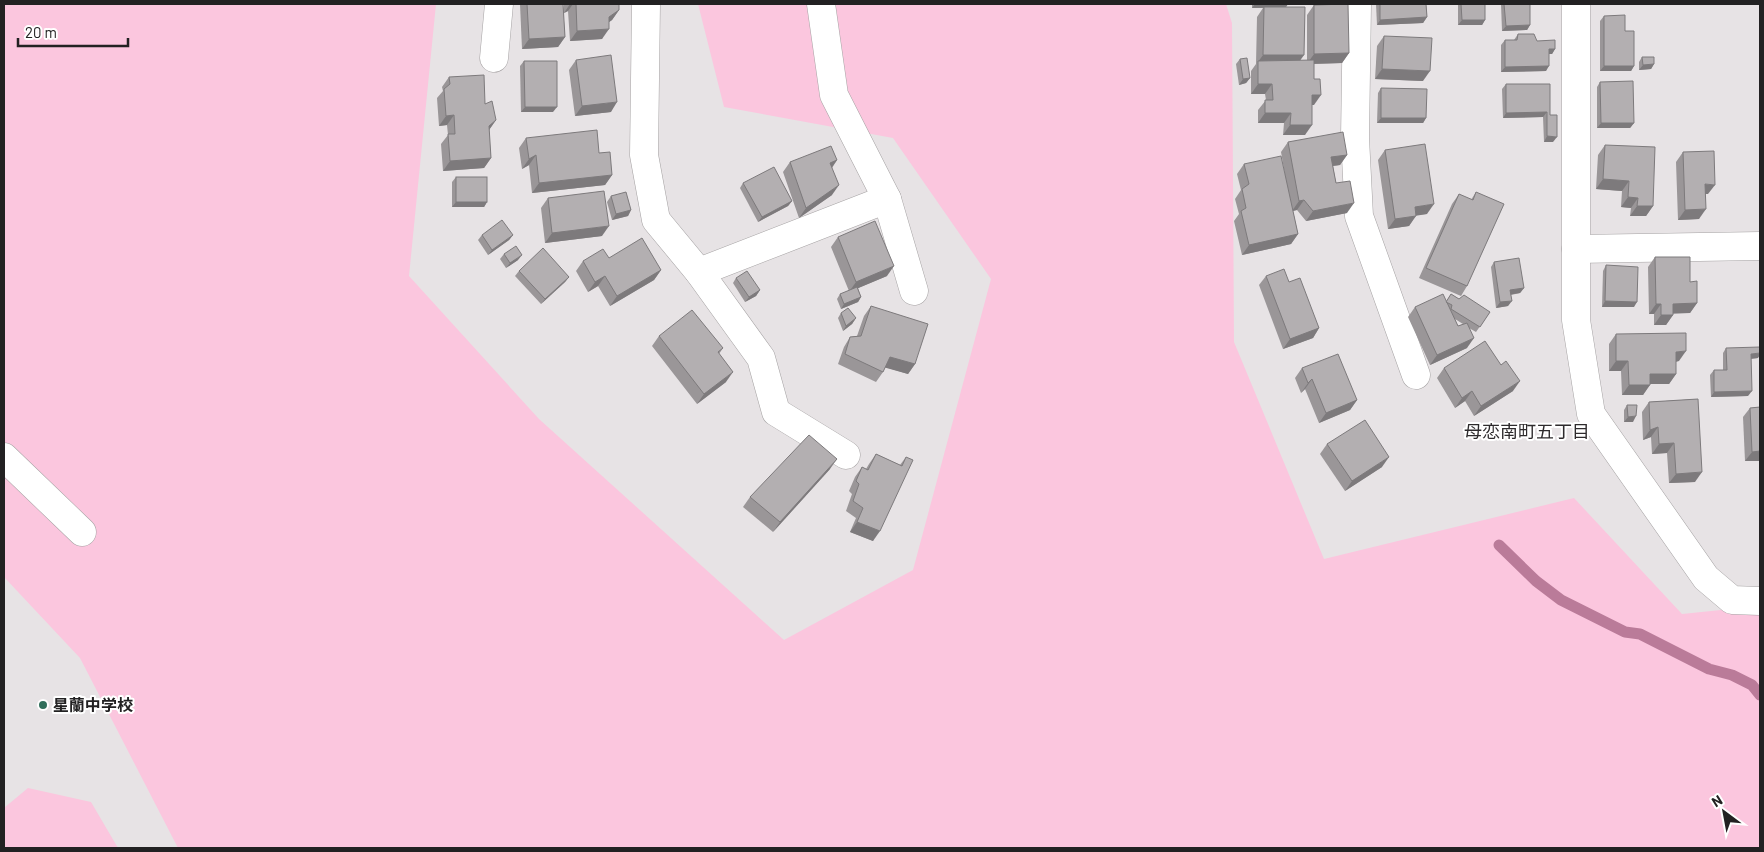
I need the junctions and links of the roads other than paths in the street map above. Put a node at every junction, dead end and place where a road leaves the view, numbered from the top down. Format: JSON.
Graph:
{"nodes":[{"id":1,"x":499,"y":4,"type":"edge"},
{"id":2,"x":646,"y":4,"type":"edge"},
{"id":3,"x":821,"y":4,"type":"edge"},
{"id":4,"x":1357,"y":4,"type":"edge"},
{"id":5,"x":1576,"y":4,"type":"edge"},
{"id":6,"x":494,"y":58,"type":"dead end"},
{"id":7,"x":887,"y":199,"type":"junction"},
{"id":8,"x":1760,"y":246,"type":"edge"},
{"id":9,"x":1576,"y":249,"type":"junction"},
{"id":10,"x":699,"y":272,"type":"junction"},
{"id":11,"x":914,"y":291,"type":"dead end"},
{"id":12,"x":1416,"y":375,"type":"dead end"},
{"id":13,"x":846,"y":454,"type":"dead end"},
{"id":14,"x":4,"y":456,"type":"edge"},
{"id":15,"x":82,"y":532,"type":"dead end"},
{"id":16,"x":1760,"y":601,"type":"edge"}],
"edges":[{"from":1,"to":6,"type":"street"},
{"from":2,"to":10,"type":"street"},
{"from":3,"to":7,"type":"street"},
{"from":4,"to":12,"type":"street"},
{"from":5,"to":9,"type":"street"},
{"from":7,"to":10,"type":"street"},
{"from":7,"to":11,"type":"street"},
{"from":8,"to":9,"type":"street"},
{"from":9,"to":16,"type":"street"},
{"from":10,"to":13,"type":"street"},
{"from":14,"to":15,"type":"street"}]}
